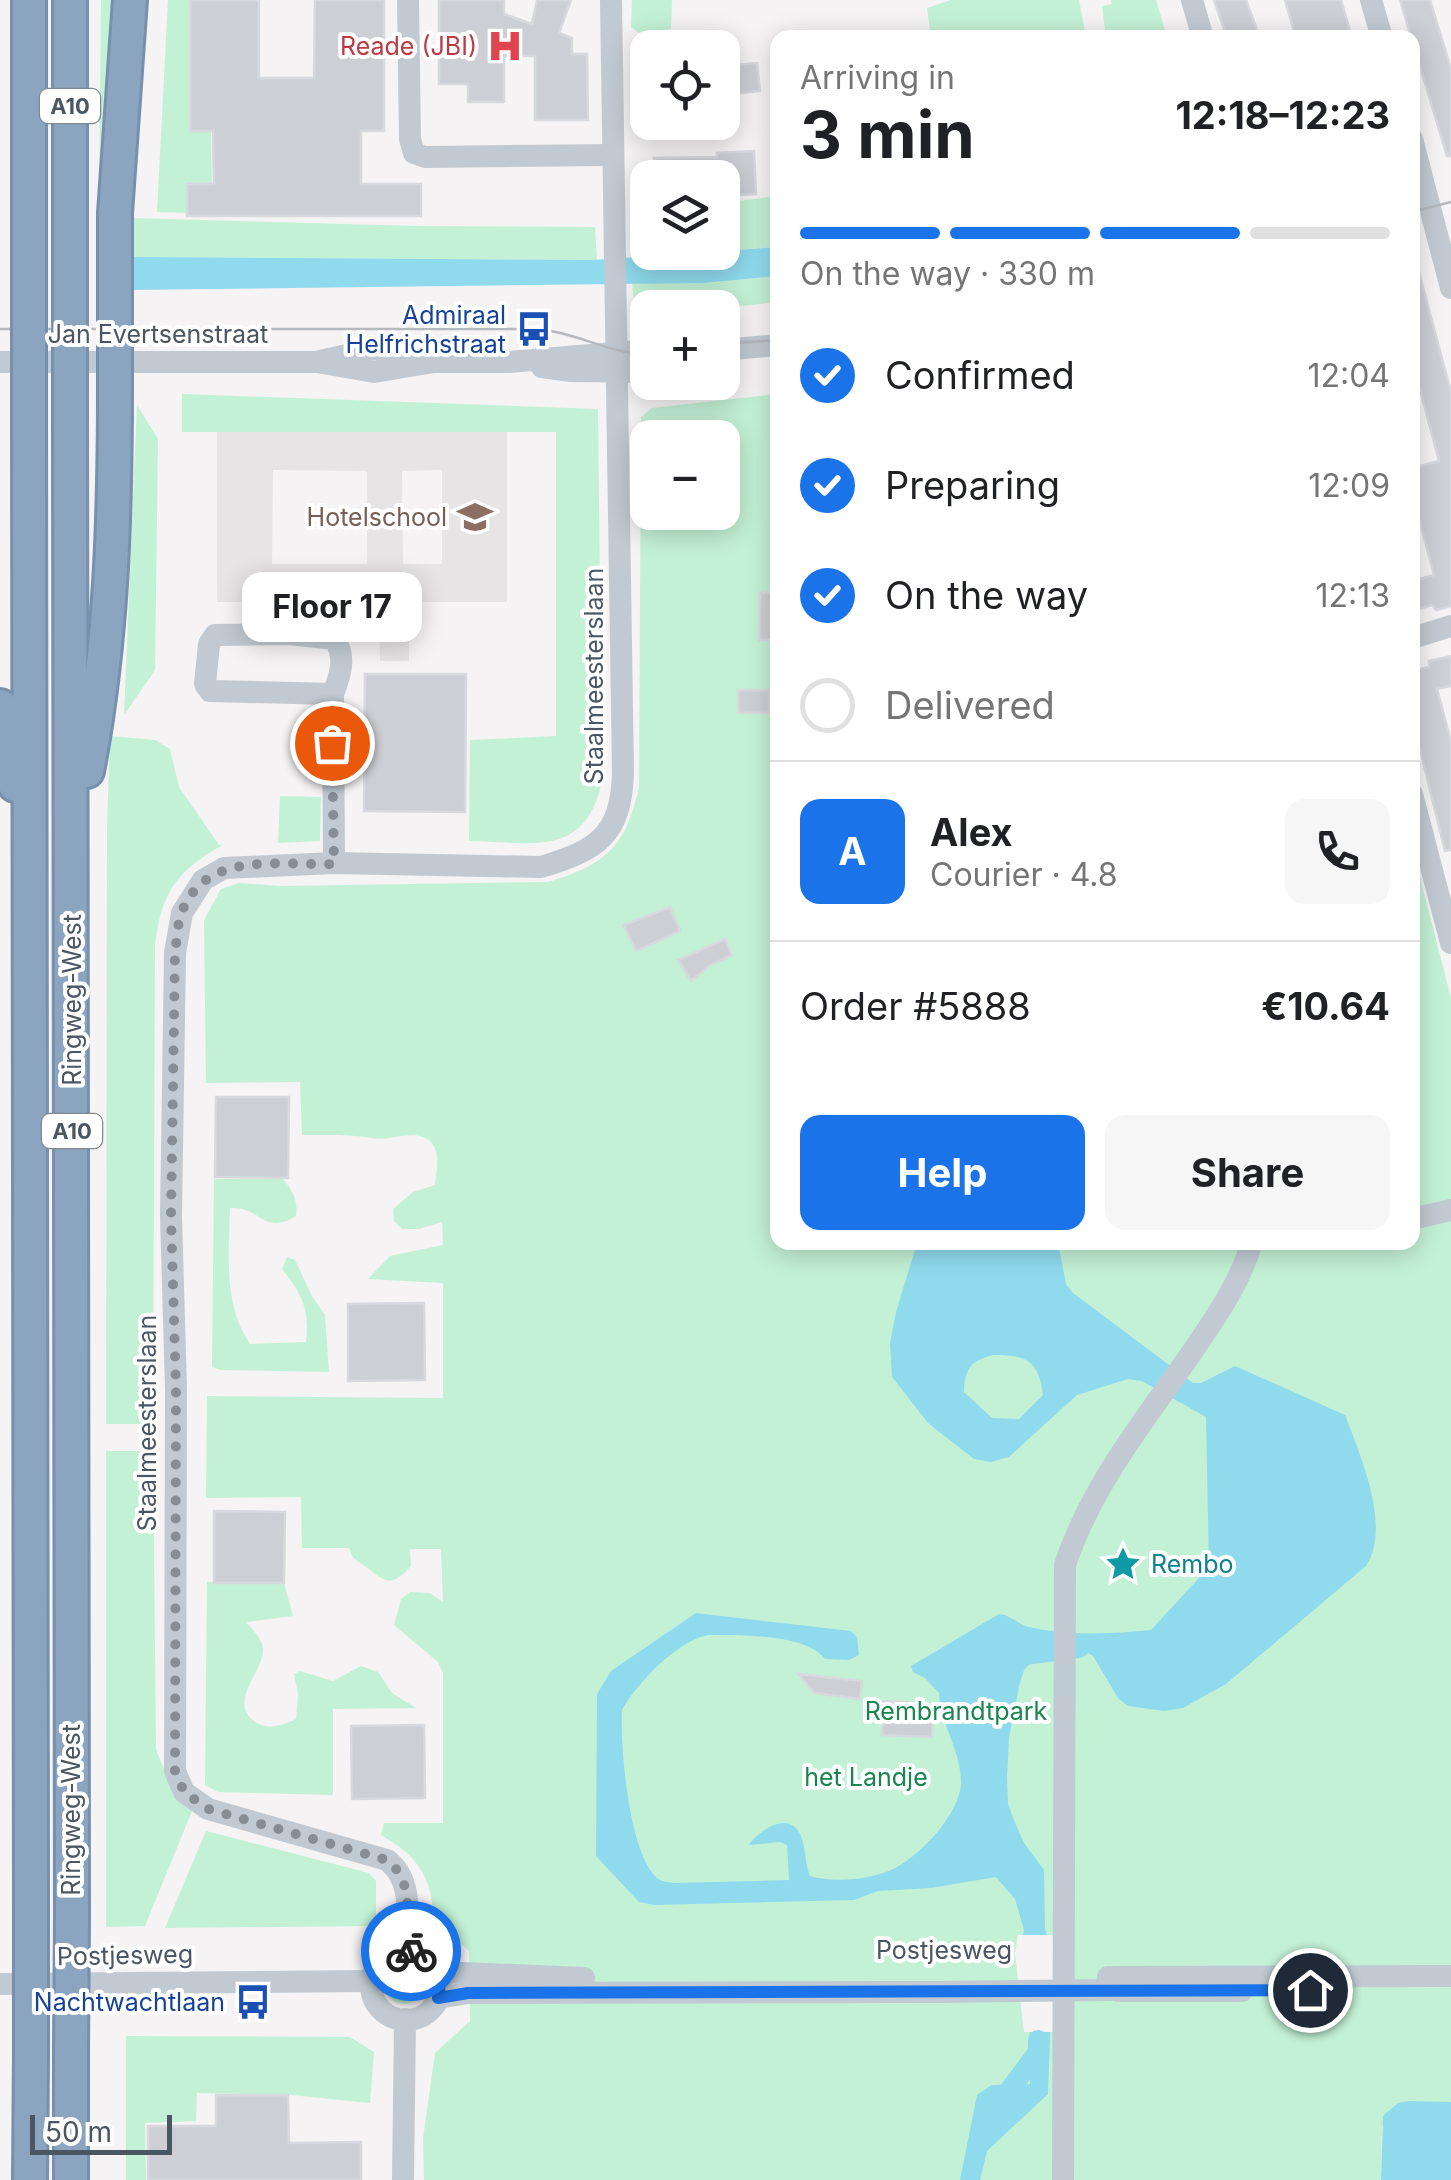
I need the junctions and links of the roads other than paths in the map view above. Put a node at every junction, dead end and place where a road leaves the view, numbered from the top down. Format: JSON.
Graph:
{"nodes":[{"id":1,"x":29,"y":0,"type":"edge"},
{"id":2,"x":70,"y":0,"type":"edge"},
{"id":3,"x":130,"y":0,"type":"edge"},
{"id":4,"x":408,"y":0,"type":"edge"},
{"id":5,"x":611,"y":0,"type":"edge"},
{"id":6,"x":1192,"y":0,"type":"edge"},
{"id":7,"x":1371,"y":0,"type":"edge"},
{"id":8,"x":1201,"y":30,"type":"edge"},
{"id":9,"x":1380,"y":30,"type":"edge"},
{"id":10,"x":612,"y":155,"type":"junction"},
{"id":11,"x":1451,"y":198,"type":"edge"},
{"id":12,"x":1420,"y":205,"type":"edge"},
{"id":13,"x":1451,"y":288,"type":"edge"},
{"id":14,"x":770,"y":346,"type":"edge"},
{"id":15,"x":740,"y":348,"type":"edge"},
{"id":16,"x":630,"y":357,"type":"edge"},
{"id":17,"x":0,"y":362,"type":"edge"},
{"id":18,"x":618,"y":362,"type":"junction"},
{"id":19,"x":630,"y":366,"type":"edge"},
{"id":20,"x":1451,"y":626,"type":"edge"},
{"id":21,"x":1420,"y":636,"type":"edge"},
{"id":22,"x":333,"y":694,"type":"junction"},
{"id":23,"x":0,"y":706,"type":"edge"},
{"id":24,"x":1420,"y":825,"type":"edge"},
{"id":25,"x":72,"y":848,"type":"junction"},
{"id":26,"x":30,"y":860,"type":"junction"},
{"id":27,"x":334,"y":864,"type":"junction"},
{"id":28,"x":1451,"y":943,"type":"edge"},
{"id":29,"x":1451,"y":1210,"type":"edge"},
{"id":30,"x":1420,"y":1217,"type":"edge"},
{"id":31,"x":1249,"y":1250,"type":"edge"},
{"id":32,"x":407,"y":1950,"type":"junction"},
{"id":33,"x":438,"y":1972,"type":"junction"},
{"id":34,"x":1451,"y":1976,"type":"edge"},
{"id":35,"x":371,"y":1981,"type":"junction"},
{"id":36,"x":0,"y":1984,"type":"edge"},
{"id":37,"x":1109,"y":1984,"type":"junction"},
{"id":38,"x":938,"y":1985,"type":"junction"},
{"id":39,"x":1451,"y":1988,"type":"edge"},
{"id":40,"x":438,"y":1998,"type":"junction"},
{"id":41,"x":405,"y":2019,"type":"junction"},
{"id":42,"x":30,"y":2180,"type":"edge"},
{"id":43,"x":71,"y":2180,"type":"edge"},
{"id":44,"x":402,"y":2180,"type":"edge"},
{"id":45,"x":1063,"y":2180,"type":"edge"}],
"edges":[{"from":1,"to":26,"type":"highway","name":"Ringweg-West","number":"A10","bridge":true},
{"from":2,"to":25,"type":"highway","name":"Ringweg-West","number":"A10","bridge":true},
{"from":3,"to":25,"type":"highway","number":"A10","bridge":true},
{"from":4,"to":10,"type":"street"},
{"from":5,"to":10,"type":"street"},
{"from":6,"to":8,"type":"street"},
{"from":7,"to":9,"type":"street"},
{"from":10,"to":18,"type":"street"},
{"from":11,"to":12,"type":"street"},
{"from":12,"to":13,"type":"street"},
{"from":14,"to":15,"type":"street"},
{"from":16,"to":18,"type":"street","name":"Jan Evertsenstraat"},
{"from":17,"to":18,"type":"street","name":"Jan Evertsenstraat"},
{"from":18,"to":19,"type":"street","name":"Jan Evertsenstraat"},
{"from":18,"to":27,"type":"street","name":"Staalmeesterslaan"},
{"from":20,"to":21,"type":"street"},
{"from":22,"to":22,"type":"street"},
{"from":22,"to":27,"type":"street"},
{"from":23,"to":26,"type":"highway","number":"A10"},
{"from":24,"to":28,"type":"street"},
{"from":25,"to":43,"type":"highway","name":"Ringweg-West","number":"A10","bridge":true},
{"from":26,"to":42,"type":"highway","name":"Ringweg-West","number":"A10","bridge":true},
{"from":27,"to":32,"type":"street","name":"Staalmeesterslaan"},
{"from":29,"to":30,"type":"street"},
{"from":31,"to":45,"type":"street"},
{"from":32,"to":33,"type":"street"},
{"from":32,"to":35,"type":"street"},
{"from":33,"to":38,"type":"street","name":"Postjesweg"},
{"from":33,"to":40,"type":"street"},
{"from":34,"to":37,"type":"street","name":"Postjesweg"},
{"from":35,"to":36,"type":"street","name":"Postjesweg"},
{"from":35,"to":41,"type":"street"},
{"from":37,"to":38,"type":"street","name":"Postjesweg","bridge":true},
{"from":37,"to":39,"type":"street","name":"Postjesweg"},
{"from":38,"to":40,"type":"street","name":"Postjesweg"},
{"from":40,"to":41,"type":"street"},
{"from":41,"to":44,"type":"street"}]}
